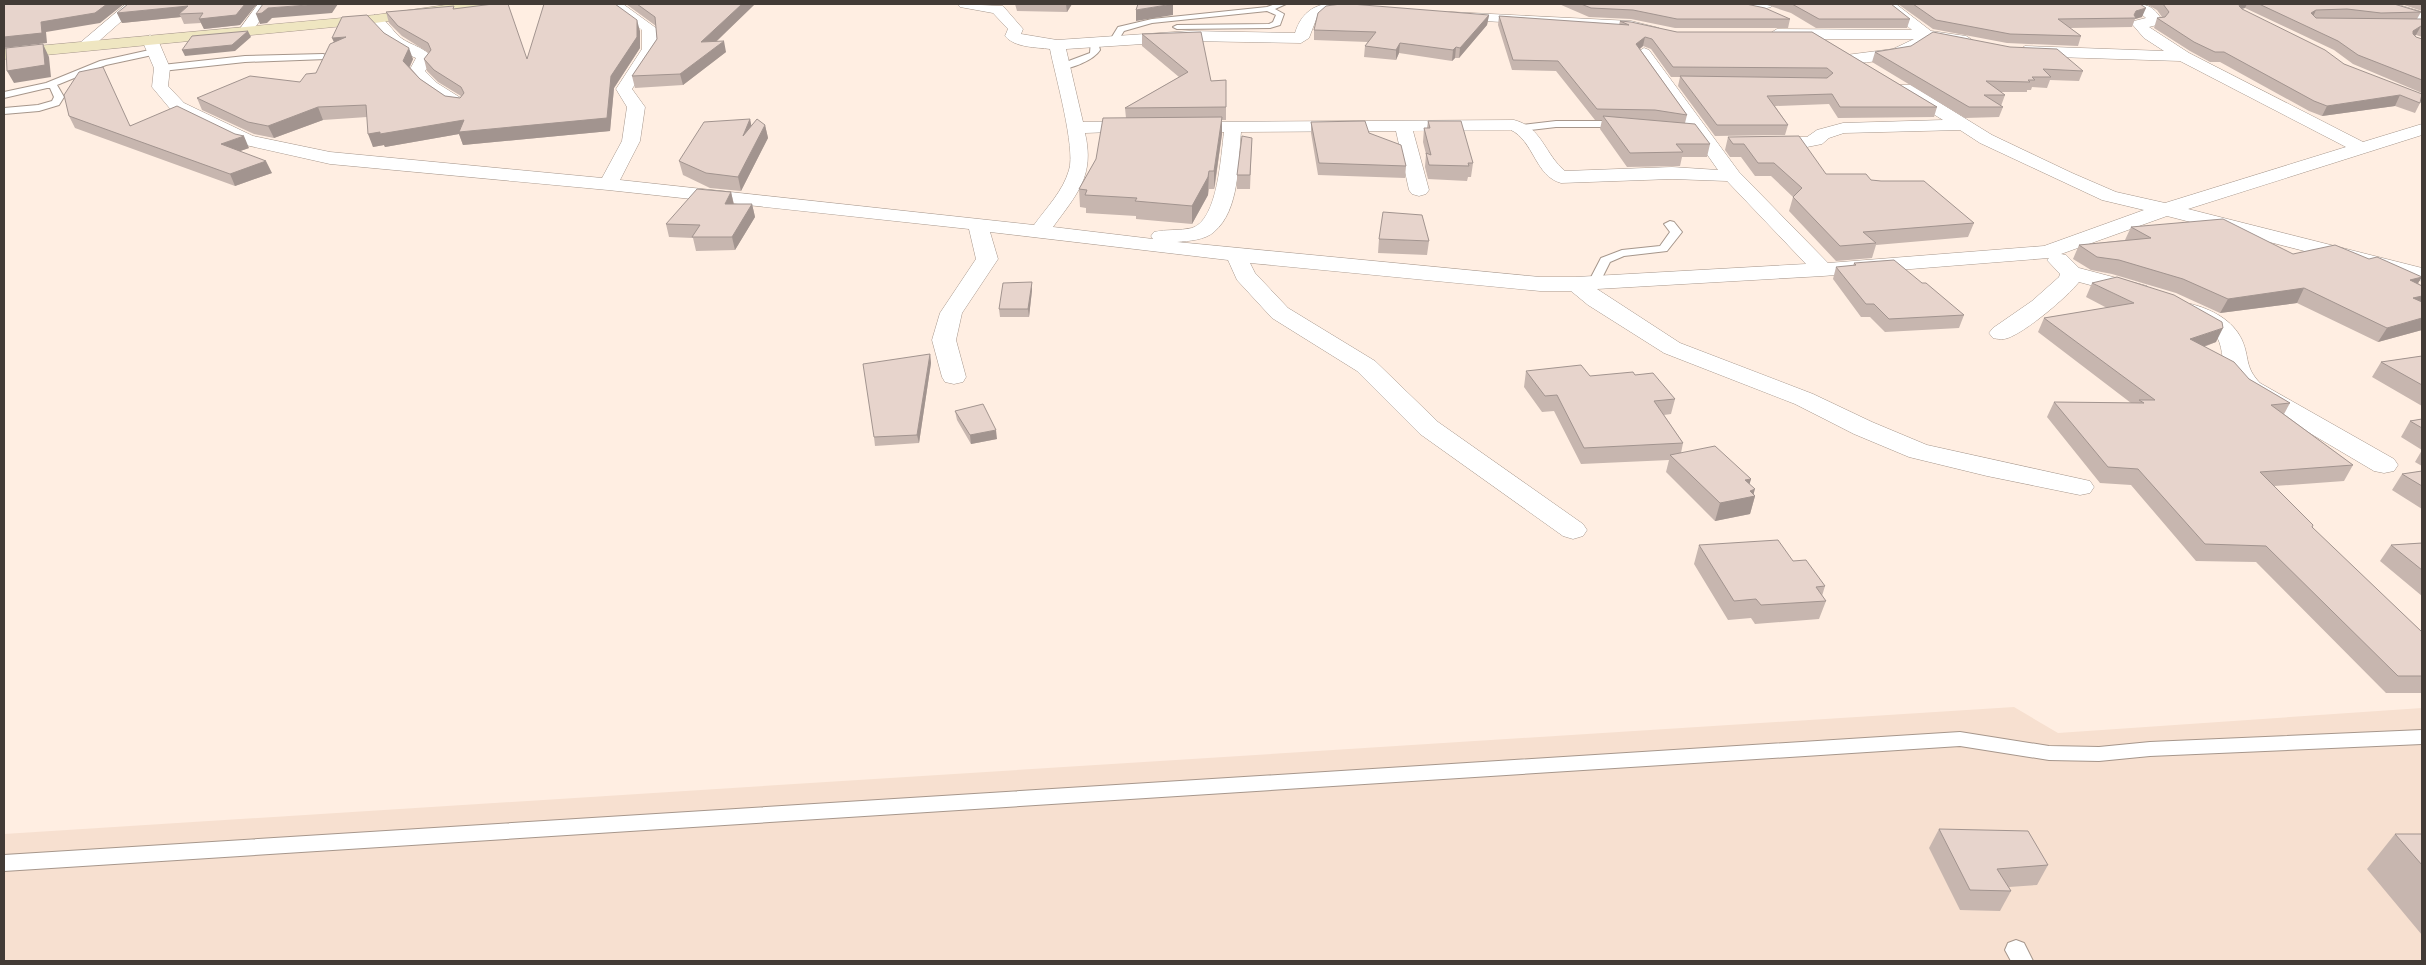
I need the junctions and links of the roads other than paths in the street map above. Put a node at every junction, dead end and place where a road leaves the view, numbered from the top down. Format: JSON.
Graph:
{"nodes":[{"id":1,"x":134,"y":4,"type":"edge"},
{"id":2,"x":265,"y":4,"type":"edge"},
{"id":3,"x":482,"y":4,"type":"edge"},
{"id":4,"x":614,"y":4,"type":"edge"},
{"id":5,"x":966,"y":4,"type":"edge"},
{"id":6,"x":1282,"y":4,"type":"edge"},
{"id":7,"x":1734,"y":4,"type":"edge"},
{"id":8,"x":1887,"y":4,"type":"edge"},
{"id":9,"x":2136,"y":4,"type":"edge"},
{"id":10,"x":2382,"y":4,"type":"edge"},
{"id":11,"x":1268,"y":10,"type":"junction"},
{"id":12,"x":1373,"y":10,"type":"edge"},
{"id":13,"x":1771,"y":11,"type":"edge"},
{"id":14,"x":1432,"y":14,"type":"edge"},
{"id":15,"x":375,"y":19,"type":"junction"},
{"id":16,"x":2418,"y":21,"type":"edge"},
{"id":17,"x":2422,"y":25,"type":"edge"},
{"id":18,"x":1128,"y":26,"type":"junction"},
{"id":19,"x":246,"y":30,"type":"junction"},
{"id":20,"x":1667,"y":34,"type":"edge"},
{"id":21,"x":1762,"y":34,"type":"edge"},
{"id":22,"x":1811,"y":34,"type":"junction"},
{"id":23,"x":1928,"y":35,"type":"junction"},
{"id":24,"x":1114,"y":40,"type":"junction"},
{"id":25,"x":1094,"y":42,"type":"junction"},
{"id":26,"x":1057,"y":44,"type":"junction"},
{"id":27,"x":86,"y":45,"type":"junction"},
{"id":28,"x":1979,"y":45,"type":"edge"},
{"id":29,"x":2007,"y":50,"type":"edge"},
{"id":30,"x":1644,"y":52,"type":"edge"},
{"id":31,"x":155,"y":53,"type":"junction"},
{"id":32,"x":4,"y":54,"type":"edge"},
{"id":33,"x":2183,"y":56,"type":"junction"},
{"id":34,"x":322,"y":57,"type":"edge"},
{"id":35,"x":1852,"y":58,"type":"junction"},
{"id":36,"x":1061,"y":67,"type":"junction"},
{"id":37,"x":1877,"y":73,"type":"edge"},
{"id":38,"x":1894,"y":82,"type":"edge"},
{"id":39,"x":48,"y":85,"type":"junction"},
{"id":40,"x":4,"y":95,"type":"edge"},
{"id":41,"x":458,"y":104,"type":"edge"},
{"id":42,"x":4,"y":111,"type":"edge"},
{"id":43,"x":1628,"y":124,"type":"edge"},
{"id":44,"x":1403,"y":125,"type":"junction"},
{"id":45,"x":1961,"y":125,"type":"junction"},
{"id":46,"x":1233,"y":127,"type":"junction"},
{"id":47,"x":1075,"y":128,"type":"junction"},
{"id":48,"x":1522,"y":128,"type":"junction"},
{"id":49,"x":2422,"y":129,"type":"edge"},
{"id":50,"x":1682,"y":130,"type":"edge"},
{"id":51,"x":1705,"y":138,"type":"junction"},
{"id":52,"x":1728,"y":142,"type":"edge"},
{"id":53,"x":1748,"y":142,"type":"edge"},
{"id":54,"x":2362,"y":148,"type":"junction"},
{"id":55,"x":1732,"y":176,"type":"junction"},
{"id":56,"x":608,"y":184,"type":"junction"},
{"id":57,"x":1418,"y":190,"type":"dead end"},
{"id":58,"x":2167,"y":209,"type":"junction"},
{"id":59,"x":978,"y":224,"type":"junction"},
{"id":60,"x":1670,"y":224,"type":"dead end"},
{"id":61,"x":1040,"y":230,"type":"junction"},
{"id":62,"x":1108,"y":241,"type":"junction"},
{"id":63,"x":2047,"y":252,"type":"junction"},
{"id":64,"x":1236,"y":255,"type":"junction"},
{"id":65,"x":1823,"y":270,"type":"junction"},
{"id":66,"x":2071,"y":273,"type":"junction"},
{"id":67,"x":2422,"y":275,"type":"edge"},
{"id":68,"x":1585,"y":284,"type":"junction"},
{"id":69,"x":2001,"y":333,"type":"dead end"},
{"id":70,"x":954,"y":377,"type":"dead end"},
{"id":71,"x":2384,"y":465,"type":"dead end"},
{"id":72,"x":2080,"y":487,"type":"dead end"},
{"id":73,"x":1573,"y":530,"type":"dead end"},
{"id":74,"x":2422,"y":738,"type":"edge"},
{"id":75,"x":4,"y":863,"type":"edge"}],
"edges":[{"from":1,"to":27,"type":"street"},
{"from":2,"to":19,"type":"street"},
{"from":3,"to":15,"type":"main road"},
{"from":4,"to":56,"type":"street"},
{"from":5,"to":26,"type":"street"},
{"from":6,"to":11,"type":"lane"},
{"from":7,"to":13,"type":"street"},
{"from":8,"to":23,"type":"street"},
{"from":9,"to":33,"type":"street"},
{"from":10,"to":16,"type":"street"},
{"from":11,"to":18,"type":"lane"},
{"from":11,"to":18,"type":"lane"},
{"from":12,"to":24,"type":"street"},
{"from":13,"to":22,"type":"street"},
{"from":14,"to":20,"type":"street"},
{"from":15,"to":19,"type":"main road"},
{"from":15,"to":41,"type":"street"},
{"from":16,"to":17,"type":"lane"},
{"from":18,"to":24,"type":"lane"},
{"from":19,"to":31,"type":"main road"},
{"from":21,"to":22,"type":"street"},
{"from":22,"to":23,"type":"street"},
{"from":22,"to":35,"type":"street"},
{"from":23,"to":28,"type":"street"},
{"from":23,"to":35,"type":"street"},
{"from":24,"to":25,"type":"street"},
{"from":25,"to":26,"type":"street"},
{"from":25,"to":36,"type":"lane"},
{"from":26,"to":36,"type":"street"},
{"from":27,"to":31,"type":"main road"},
{"from":27,"to":32,"type":"main road"},
{"from":29,"to":33,"type":"street"},
{"from":30,"to":51,"type":"street"},
{"from":31,"to":34,"type":"lane"},
{"from":31,"to":39,"type":"lane"},
{"from":31,"to":56,"type":"street"},
{"from":33,"to":54,"type":"street"},
{"from":35,"to":37,"type":"street"},
{"from":36,"to":47,"type":"street"},
{"from":38,"to":45,"type":"street"},
{"from":39,"to":40,"type":"lane"},
{"from":39,"to":42,"type":"lane"},
{"from":43,"to":48,"type":"lane"},
{"from":44,"to":46,"type":"street"},
{"from":44,"to":48,"type":"street"},
{"from":44,"to":57,"type":"street"},
{"from":45,"to":53,"type":"street"},
{"from":45,"to":58,"type":"street"},
{"from":46,"to":47,"type":"street"},
{"from":46,"to":62,"type":"street"},
{"from":47,"to":61,"type":"street"},
{"from":48,"to":55,"type":"street"},
{"from":49,"to":54,"type":"street"},
{"from":50,"to":51,"type":"lane"},
{"from":51,"to":52,"type":"street"},
{"from":51,"to":55,"type":"street"},
{"from":54,"to":58,"type":"street"},
{"from":55,"to":65,"type":"street"},
{"from":56,"to":59,"type":"street"},
{"from":58,"to":63,"type":"street"},
{"from":58,"to":67,"type":"street"},
{"from":59,"to":61,"type":"street"},
{"from":59,"to":70,"type":"street"},
{"from":60,"to":68,"type":"lane"},
{"from":61,"to":62,"type":"street"},
{"from":62,"to":64,"type":"street"},
{"from":63,"to":65,"type":"street"},
{"from":63,"to":66,"type":"street"},
{"from":64,"to":68,"type":"street"},
{"from":64,"to":73,"type":"street"},
{"from":65,"to":68,"type":"street"},
{"from":66,"to":69,"type":"street"},
{"from":66,"to":71,"type":"street"},
{"from":68,"to":72,"type":"street"},
{"from":74,"to":75,"type":"lane"}]}
